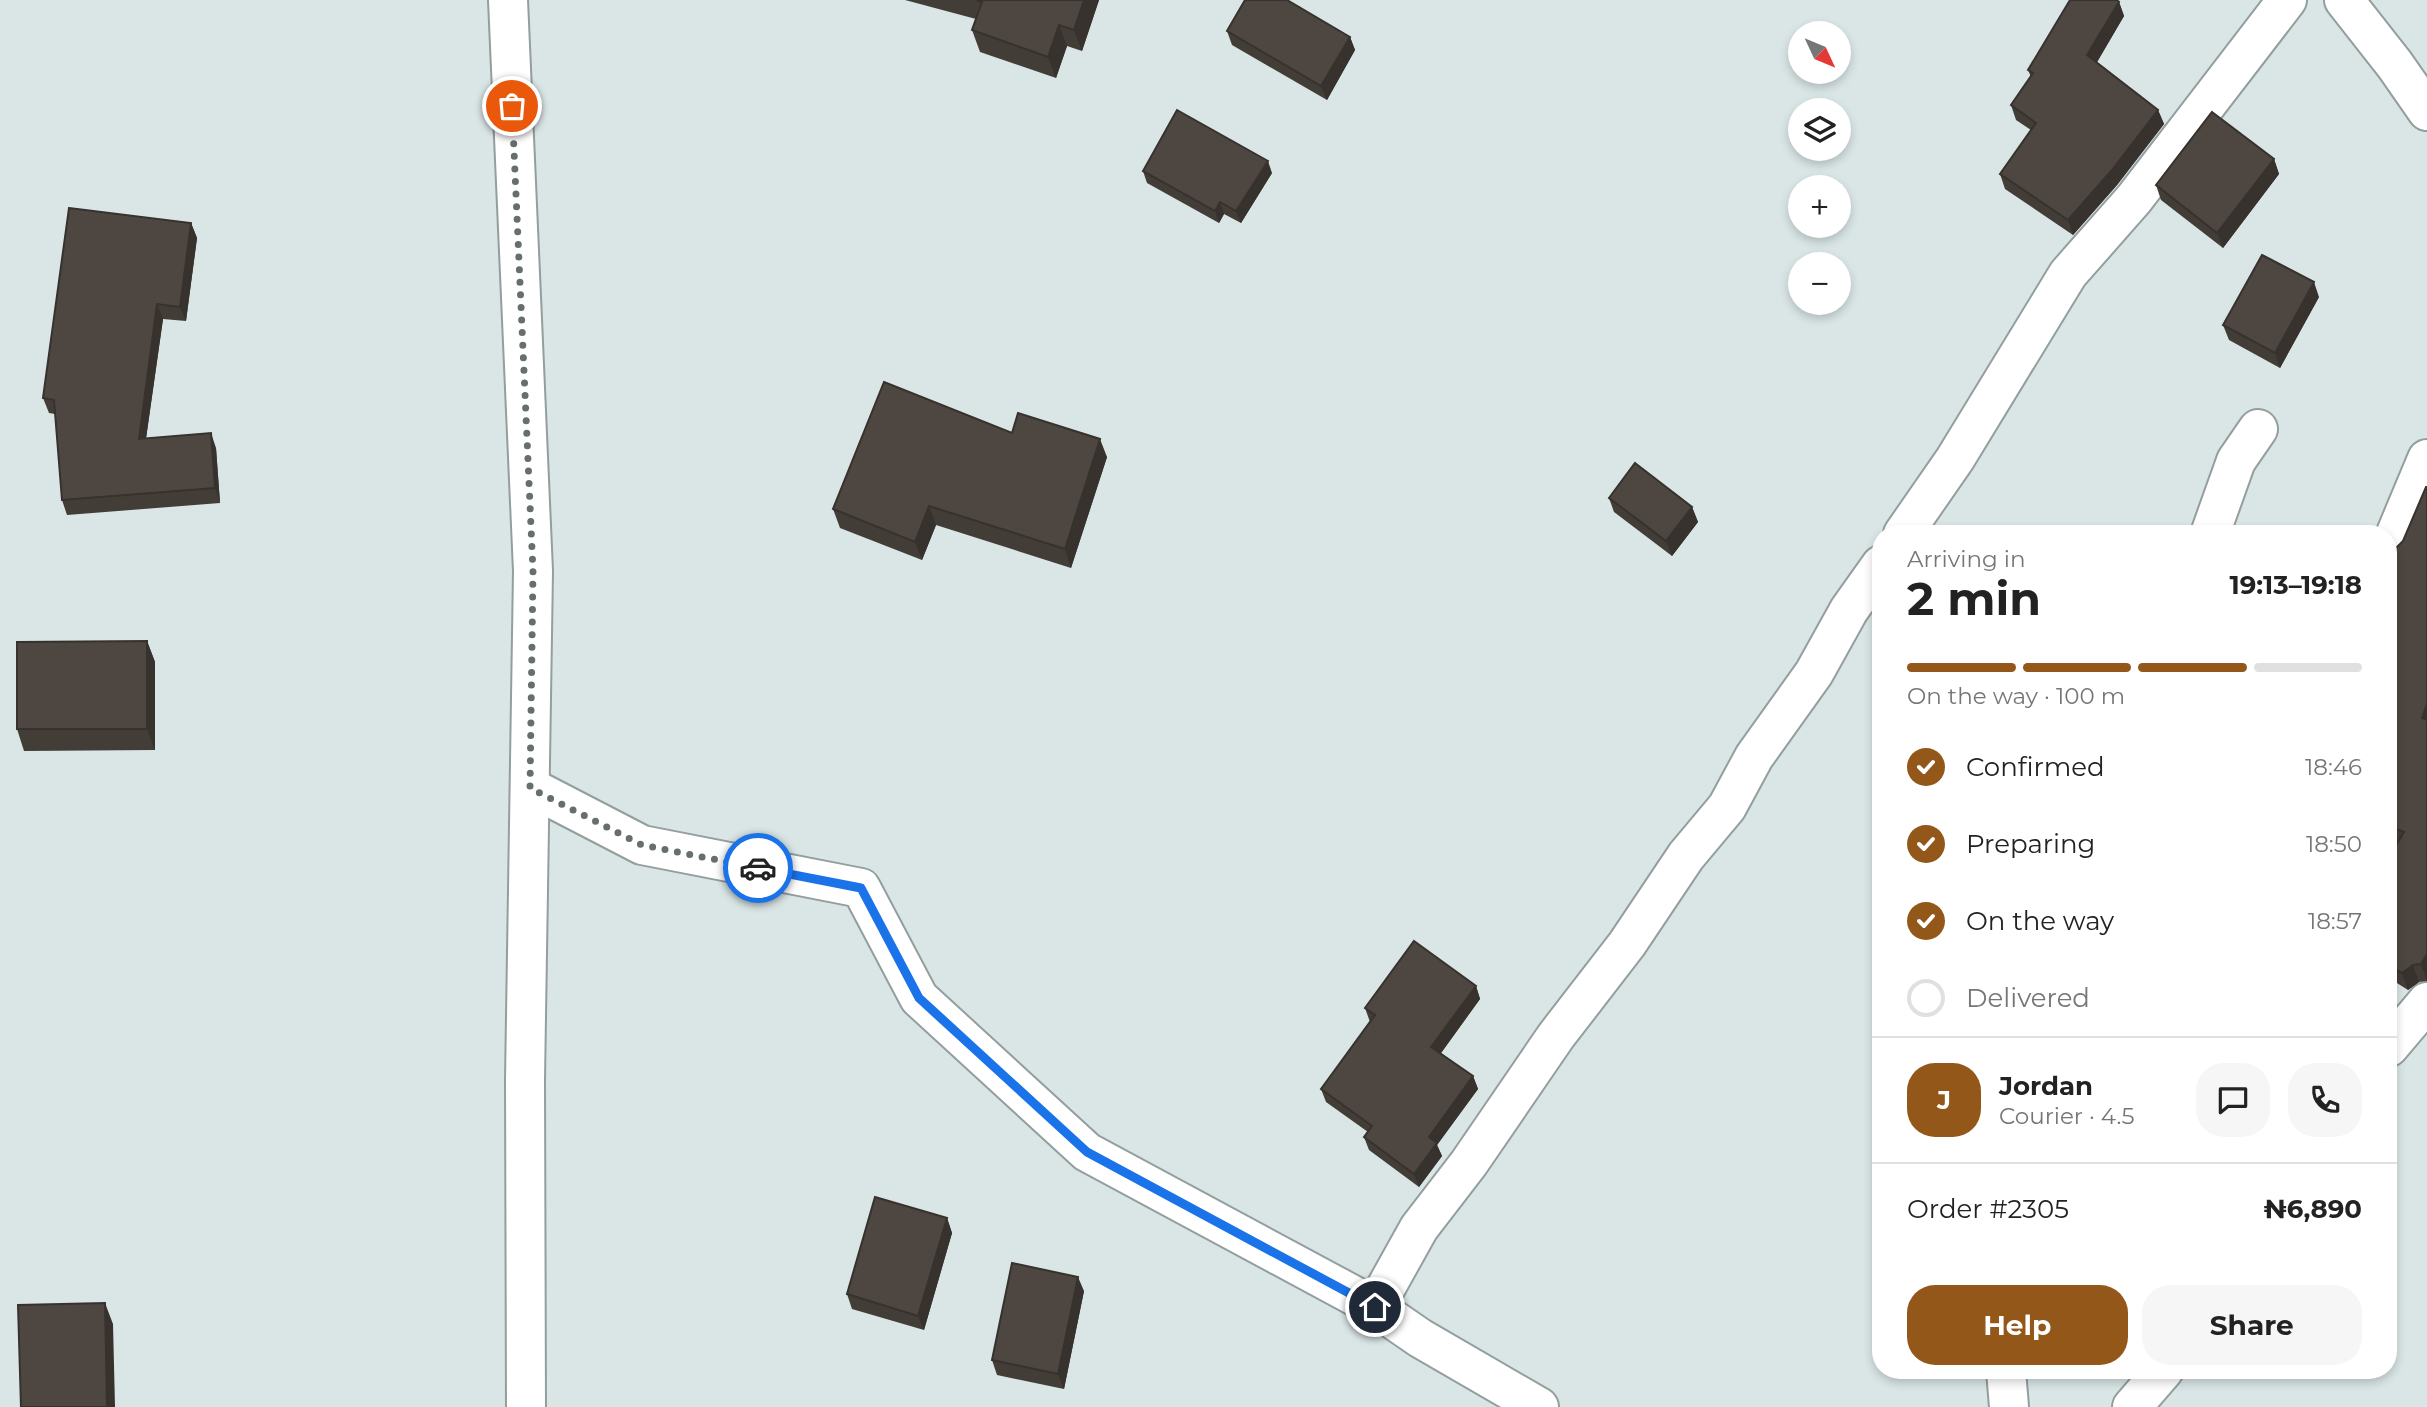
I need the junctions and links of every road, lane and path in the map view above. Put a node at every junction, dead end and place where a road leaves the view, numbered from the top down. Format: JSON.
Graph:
{"nodes":[{"id":1,"x":508,"y":0,"type":"edge"},
{"id":2,"x":2287,"y":0,"type":"edge"},
{"id":3,"x":2344,"y":0,"type":"edge"},
{"id":4,"x":2427,"y":111,"type":"edge"},
{"id":5,"x":2258,"y":429,"type":"dead end"},
{"id":6,"x":2427,"y":459,"type":"edge"},
{"id":7,"x":1909,"y":525,"type":"edge"},
{"id":8,"x":2213,"y":525,"type":"edge"},
{"id":9,"x":2397,"y":531,"type":"edge"},
{"id":10,"x":1872,"y":578,"type":"edge"},
{"id":11,"x":530,"y":788,"type":"junction"},
{"id":12,"x":1375,"y":1307,"type":"junction"},
{"id":13,"x":2007,"y":1379,"type":"edge"},
{"id":14,"x":2156,"y":1379,"type":"edge"},
{"id":15,"x":526,"y":1407,"type":"edge"},
{"id":16,"x":1539,"y":1407,"type":"edge"},
{"id":17,"x":2009,"y":1407,"type":"edge"},
{"id":18,"x":2132,"y":1407,"type":"edge"}],
"edges":[{"from":1,"to":11,"type":"main road"},
{"from":2,"to":7,"type":"main road"},
{"from":3,"to":4,"type":"main road"},
{"from":5,"to":8,"type":"main road"},
{"from":6,"to":9,"type":"main road"},
{"from":10,"to":12,"type":"main road"},
{"from":11,"to":12,"type":"main road"},
{"from":11,"to":15,"type":"main road"},
{"from":12,"to":16,"type":"main road"},
{"from":13,"to":17,"type":"main road"},
{"from":14,"to":18,"type":"main road"}]}
